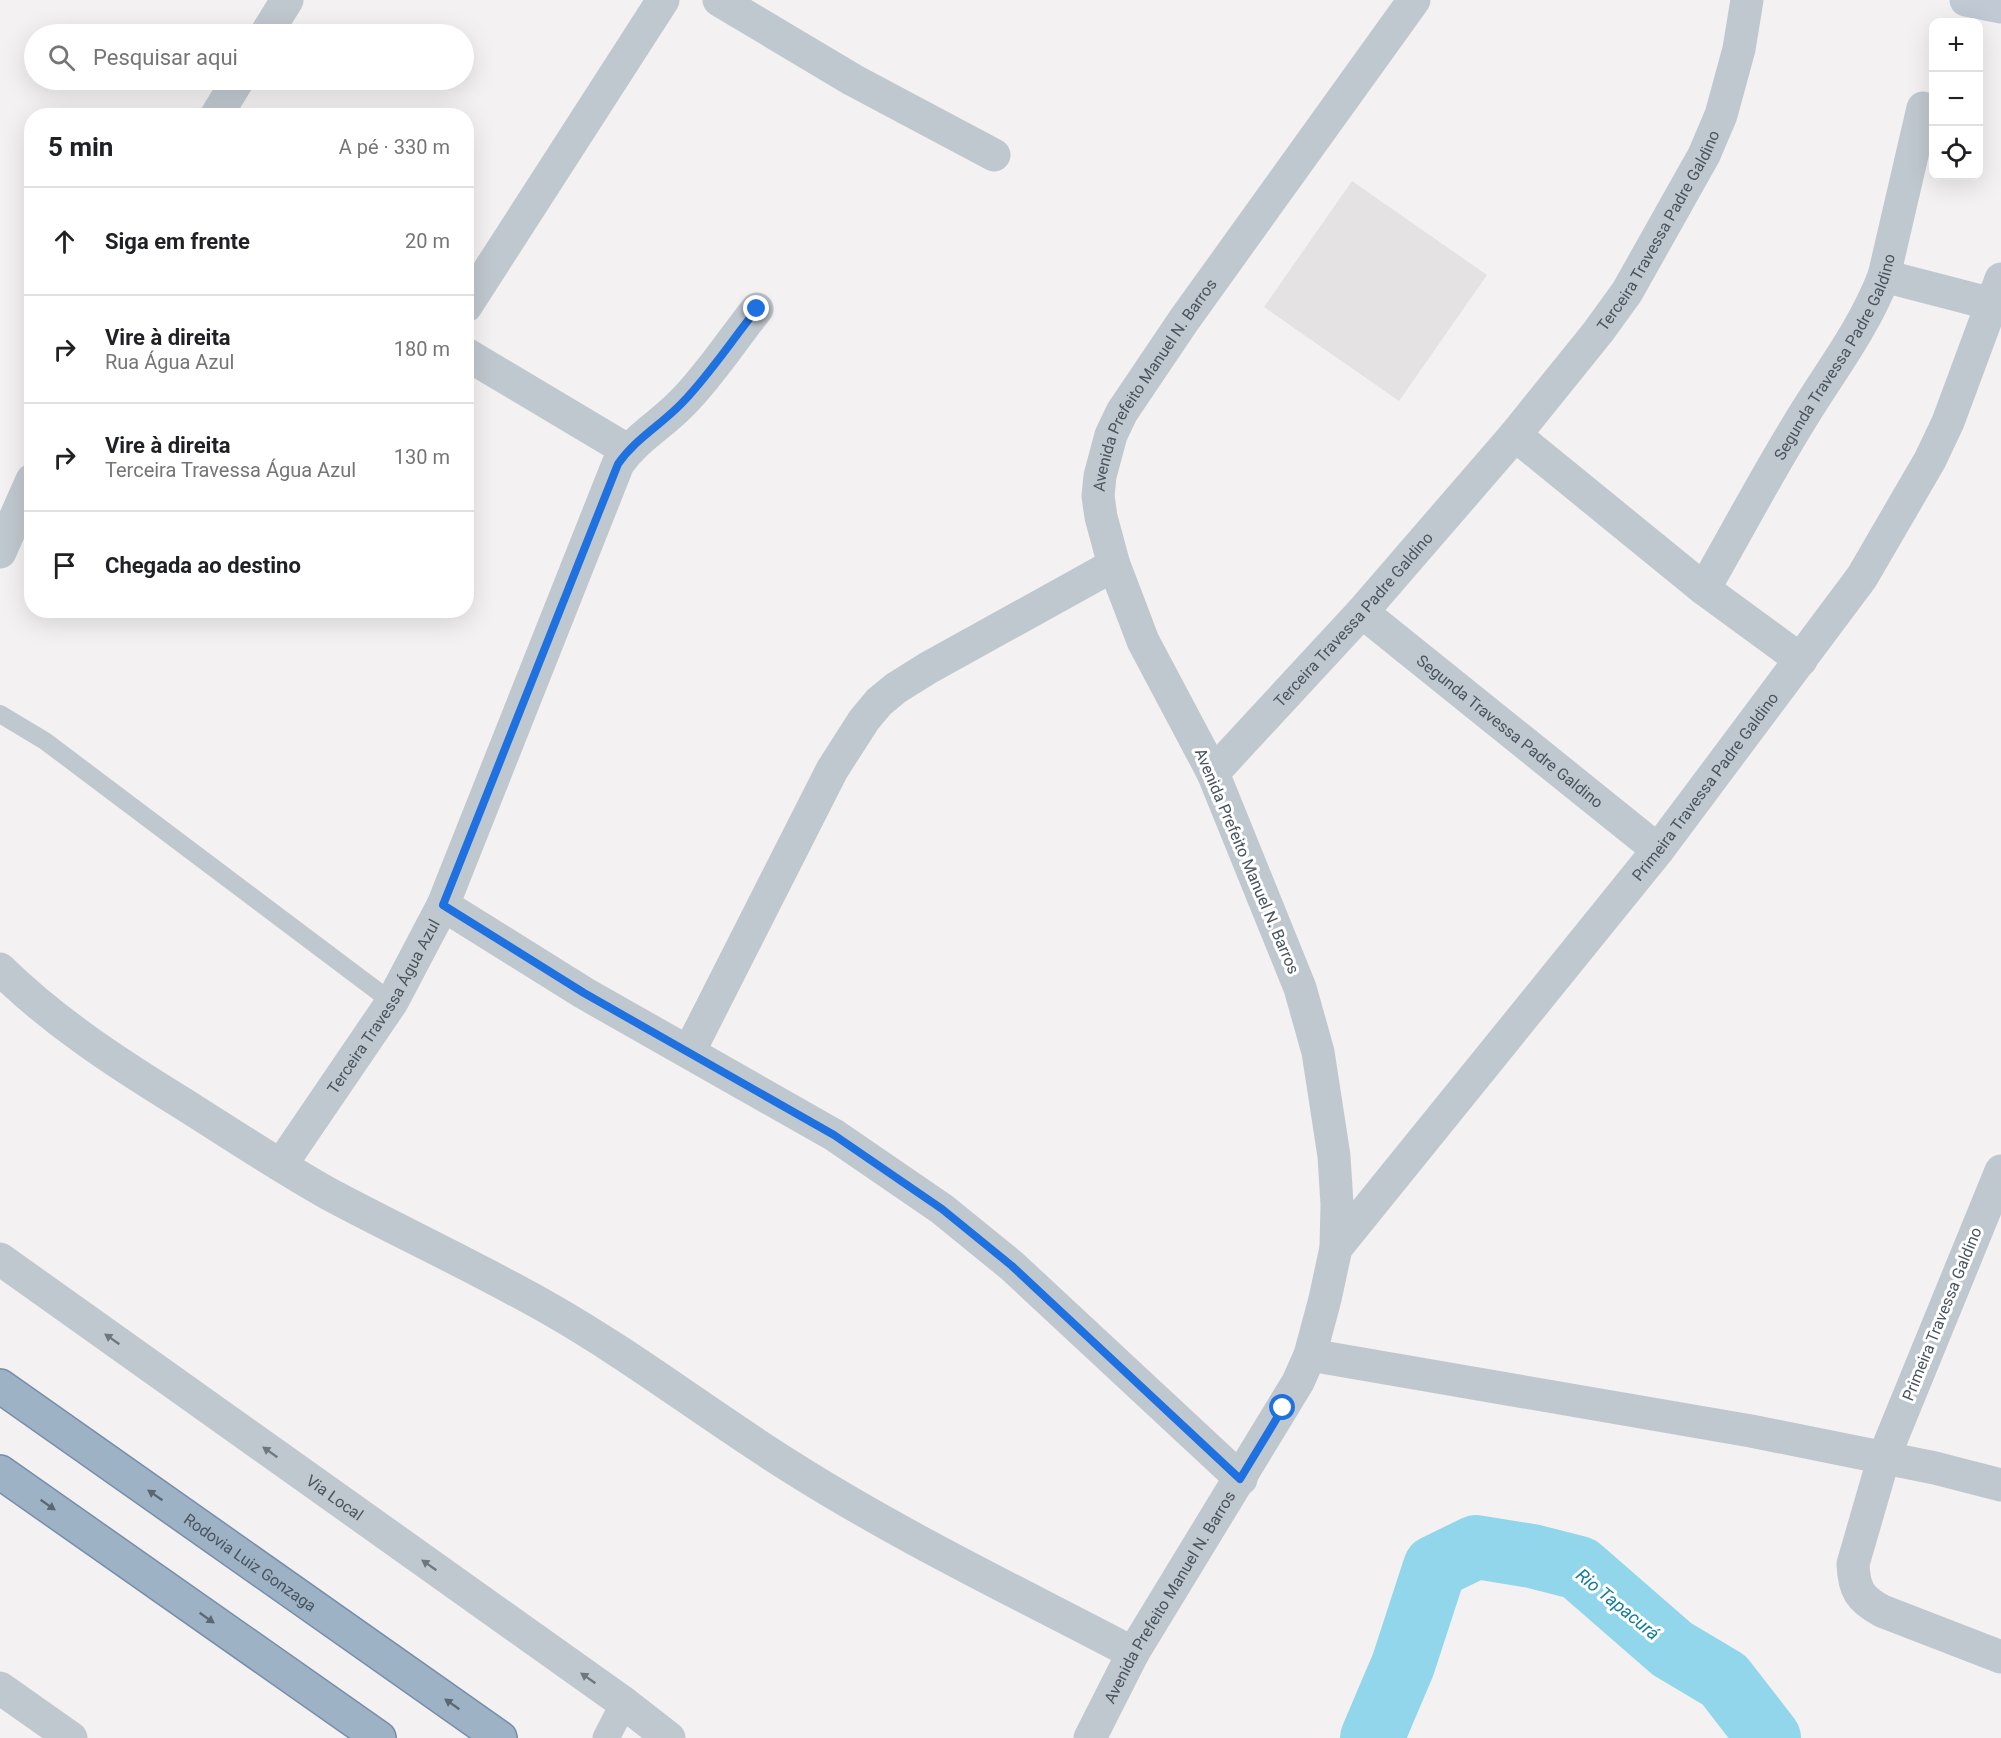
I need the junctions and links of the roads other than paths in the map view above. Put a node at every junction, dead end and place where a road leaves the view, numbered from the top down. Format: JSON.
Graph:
{"nodes":[{"id":1,"x":287,"y":0,"type":"edge"},
{"id":2,"x":663,"y":0,"type":"edge"},
{"id":3,"x":719,"y":0,"type":"edge"},
{"id":4,"x":1414,"y":0,"type":"edge"},
{"id":5,"x":1747,"y":0,"type":"edge"},
{"id":6,"x":1966,"y":0,"type":"edge"},
{"id":7,"x":2001,"y":7,"type":"edge"},
{"id":8,"x":272,"y":24,"type":"edge"},
{"id":9,"x":232,"y":90,"type":"edge"},
{"id":10,"x":221,"y":108,"type":"edge"},
{"id":11,"x":1923,"y":108,"type":"dead end"},
{"id":12,"x":994,"y":155,"type":"dead end"},
{"id":13,"x":1884,"y":276,"type":"junction"},
{"id":14,"x":1996,"y":291,"type":"edge"},
{"id":15,"x":474,"y":294,"type":"edge"},
{"id":16,"x":757,"y":309,"type":"dead end"},
{"id":17,"x":474,"y":359,"type":"edge"},
{"id":18,"x":1515,"y":435,"type":"junction"},
{"id":19,"x":627,"y":450,"type":"junction"},
{"id":20,"x":24,"y":498,"type":"edge"},
{"id":21,"x":0,"y":552,"type":"edge"},
{"id":22,"x":1114,"y":565,"type":"junction"},
{"id":23,"x":1704,"y":590,"type":"junction"},
{"id":24,"x":1362,"y":612,"type":"junction"},
{"id":25,"x":1801,"y":660,"type":"junction"},
{"id":26,"x":0,"y":714,"type":"edge"},
{"id":27,"x":1213,"y":773,"type":"junction"},
{"id":28,"x":1658,"y":850,"type":"junction"},
{"id":29,"x":443,"y":905,"type":"junction"},
{"id":30,"x":0,"y":969,"type":"edge"},
{"id":31,"x":392,"y":1002,"type":"junction"},
{"id":32,"x":689,"y":1052,"type":"junction"},
{"id":33,"x":282,"y":1165,"type":"junction"},
{"id":34,"x":1999,"y":1181,"type":"edge"},
{"id":35,"x":1336,"y":1248,"type":"junction"},
{"id":36,"x":0,"y":1259,"type":"edge"},
{"id":37,"x":1310,"y":1355,"type":"junction"},
{"id":38,"x":0,"y":1386,"type":"edge"},
{"id":39,"x":1884,"y":1457,"type":"junction"},
{"id":40,"x":0,"y":1472,"type":"edge"},
{"id":41,"x":1240,"y":1479,"type":"junction"},
{"id":42,"x":2001,"y":1485,"type":"edge"},
{"id":43,"x":1133,"y":1653,"type":"junction"},
{"id":44,"x":2001,"y":1657,"type":"edge"},
{"id":45,"x":0,"y":1688,"type":"edge"},
{"id":46,"x":624,"y":1703,"type":"junction"},
{"id":47,"x":71,"y":1738,"type":"edge"},
{"id":48,"x":379,"y":1738,"type":"edge"},
{"id":49,"x":500,"y":1738,"type":"edge"},
{"id":50,"x":606,"y":1738,"type":"edge"},
{"id":51,"x":669,"y":1738,"type":"edge"},
{"id":52,"x":1090,"y":1738,"type":"edge"}],
"edges":[{"from":1,"to":8,"type":"street"},
{"from":2,"to":15,"type":"street"},
{"from":3,"to":12,"type":"street"},
{"from":4,"to":22,"type":"street","name":"Avenida Prefeito Manuel N. Barros"},
{"from":5,"to":18,"type":"street","name":"Terceira Travessa Padre Galdino"},
{"from":6,"to":7,"type":"main road"},
{"from":9,"to":10,"type":"street"},
{"from":11,"to":13,"type":"street","name":"Segunda Travessa Padre Galdino"},
{"from":13,"to":14,"type":"street"},
{"from":13,"to":23,"type":"street","name":"Segunda Travessa Padre Galdino"},
{"from":14,"to":25,"type":"street","name":"Primeira Travessa Padre Galdino"},
{"from":16,"to":19,"type":"street","name":"Terceira Travessa Água Azul"},
{"from":17,"to":19,"type":"street"},
{"from":18,"to":23,"type":"street"},
{"from":18,"to":24,"type":"street","name":"Terceira Travessa Padre Galdino"},
{"from":19,"to":29,"type":"street","name":"Terceira Travessa Água Azul"},
{"from":20,"to":21,"type":"street"},
{"from":22,"to":27,"type":"street","name":"Avenida Prefeito Manuel N. Barros"},
{"from":22,"to":32,"type":"street"},
{"from":23,"to":25,"type":"street"},
{"from":24,"to":27,"type":"street","name":"Terceira Travessa Padre Galdino"},
{"from":24,"to":28,"type":"street","name":"Segunda Travessa Padre Galdino"},
{"from":25,"to":28,"type":"street","name":"Primeira Travessa Padre Galdino"},
{"from":26,"to":31,"type":"lane"},
{"from":27,"to":35,"type":"street","name":"Avenida Prefeito Manuel N. Barros"},
{"from":28,"to":35,"type":"street","name":"Primeira Travessa Padre Galdino"},
{"from":29,"to":31,"type":"street","name":"Terceira Travessa Água Azul"},
{"from":29,"to":32,"type":"street"},
{"from":30,"to":33,"type":"street"},
{"from":31,"to":33,"type":"street","name":"Terceira Travessa Água Azul"},
{"from":32,"to":41,"type":"street"},
{"from":33,"to":43,"type":"street"},
{"from":34,"to":39,"type":"street","name":"Primeira Travessa Galdino"},
{"from":35,"to":37,"type":"street","name":"Avenida Prefeito Manuel N. Barros"},
{"from":46,"to":36,"type":"street","name":"Via Local","one_way":true},
{"from":37,"to":39,"type":"street"},
{"from":37,"to":41,"type":"street","name":"Avenida Prefeito Manuel N. Barros"},
{"from":49,"to":38,"type":"highway","name":"Rodovia Luiz Gonzaga","one_way":true},
{"from":39,"to":42,"type":"street"},
{"from":39,"to":44,"type":"street","name":"Primeira Travessa Galdino"},
{"from":40,"to":48,"type":"highway","one_way":true},
{"from":41,"to":43,"type":"street","name":"Avenida Prefeito Manuel N. Barros"},
{"from":43,"to":52,"type":"street","name":"Avenida Prefeito Manuel N. Barros"},
{"from":45,"to":47,"type":"street"},
{"from":46,"to":50,"type":"street"},
{"from":46,"to":51,"type":"street","name":"Via Local"}]}
